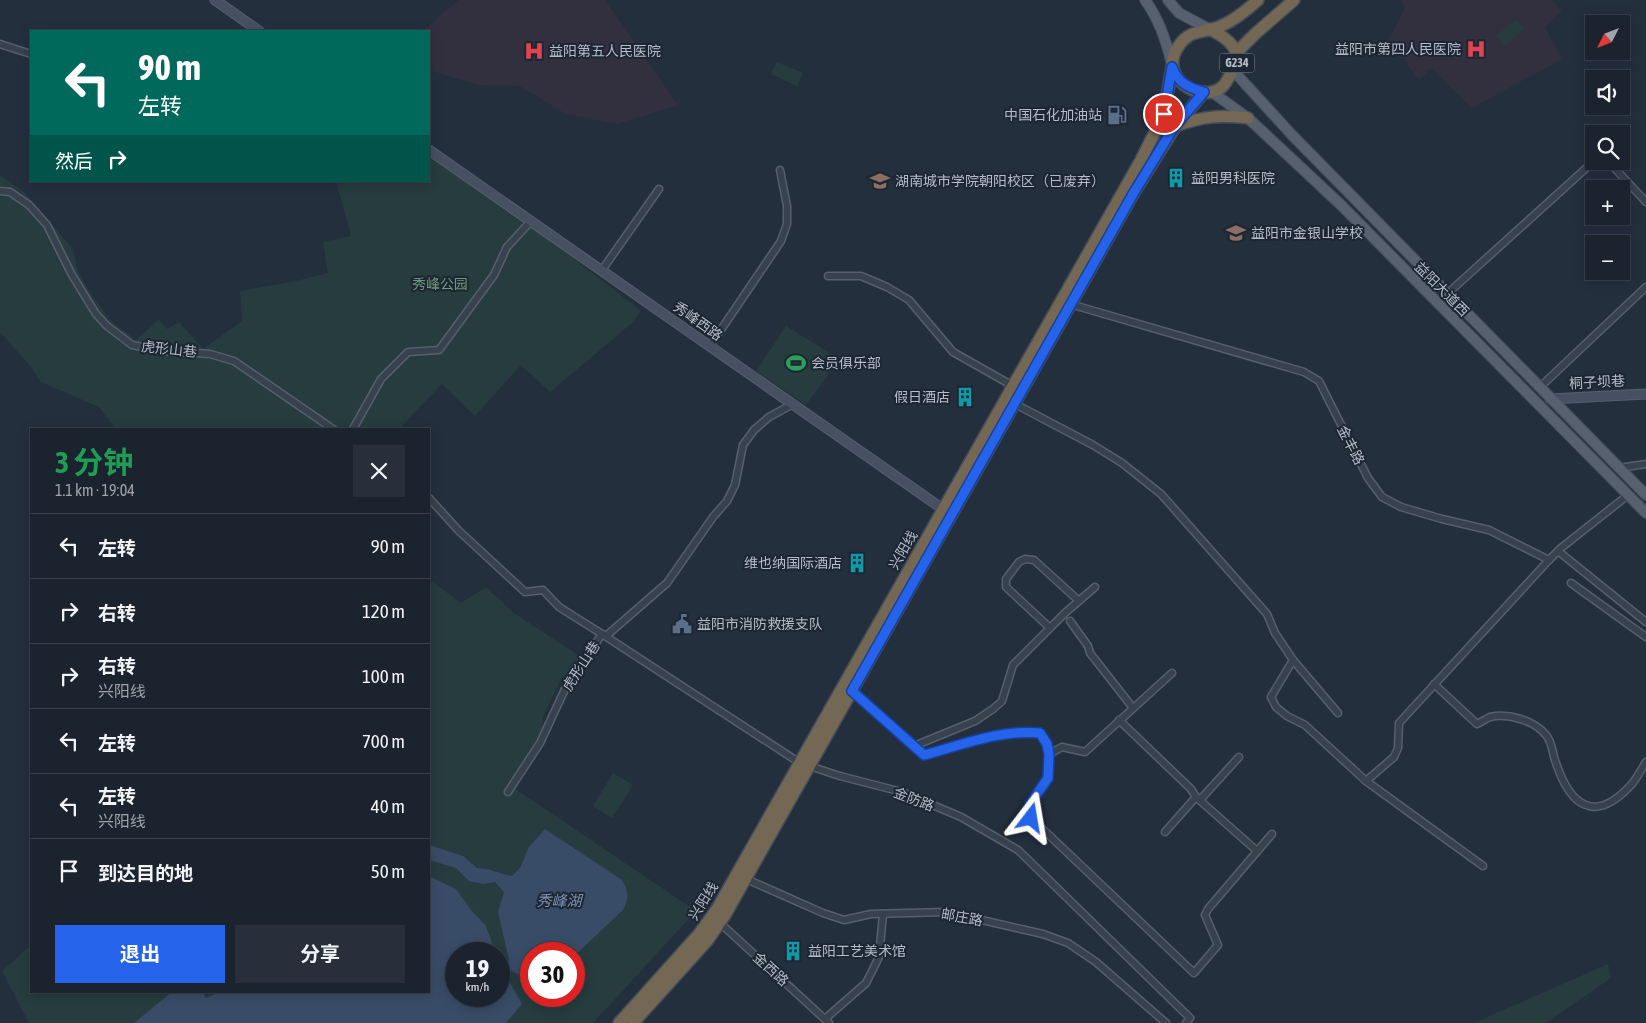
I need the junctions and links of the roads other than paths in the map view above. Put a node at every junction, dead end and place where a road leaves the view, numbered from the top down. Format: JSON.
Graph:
{"nodes":[{"id":1,"x":215,"y":0,"type":"edge"},
{"id":2,"x":1145,"y":0,"type":"edge"},
{"id":3,"x":1168,"y":0,"type":"edge"},
{"id":4,"x":1258,"y":0,"type":"edge"},
{"id":5,"x":1294,"y":0,"type":"edge"},
{"id":6,"x":1209,"y":29,"type":"junction"},
{"id":7,"x":259,"y":30,"type":"edge"},
{"id":8,"x":0,"y":44,"type":"edge"},
{"id":9,"x":1236,"y":53,"type":"junction"},
{"id":10,"x":30,"y":54,"type":"edge"},
{"id":11,"x":1172,"y":67,"type":"junction"},
{"id":12,"x":1235,"y":69,"type":"junction"},
{"id":13,"x":1208,"y":92,"type":"junction"},
{"id":14,"x":1248,"y":118,"type":"junction"},
{"id":15,"x":1174,"y":127,"type":"junction"},
{"id":16,"x":430,"y":151,"type":"edge"},
{"id":17,"x":1585,"y":169,"type":"edge"},
{"id":18,"x":780,"y":170,"type":"dead end"},
{"id":19,"x":1616,"y":170,"type":"edge"},
{"id":20,"x":659,"y":188,"type":"dead end"},
{"id":21,"x":0,"y":191,"type":"edge"},
{"id":22,"x":1646,"y":202,"type":"edge"},
{"id":23,"x":530,"y":221,"type":"junction"},
{"id":24,"x":602,"y":270,"type":"junction"},
{"id":25,"x":828,"y":276,"type":"dead end"},
{"id":26,"x":1646,"y":288,"type":"edge"},
{"id":27,"x":1447,"y":294,"type":"junction"},
{"id":28,"x":1066,"y":303,"type":"junction"},
{"id":29,"x":710,"y":346,"type":"junction"},
{"id":30,"x":1013,"y":386,"type":"junction"},
{"id":31,"x":1539,"y":388,"type":"junction"},
{"id":32,"x":1646,"y":394,"type":"edge"},
{"id":33,"x":1550,"y":398,"type":"junction"},
{"id":34,"x":793,"y":404,"type":"junction"},
{"id":35,"x":1015,"y":404,"type":"junction"},
{"id":36,"x":332,"y":428,"type":"edge"},
{"id":37,"x":354,"y":428,"type":"edge"},
{"id":38,"x":1646,"y":464,"type":"edge"},
{"id":39,"x":1619,"y":468,"type":"junction"},
{"id":40,"x":1628,"y":495,"type":"junction"},
{"id":41,"x":1646,"y":495,"type":"edge"},
{"id":42,"x":430,"y":499,"type":"edge"},
{"id":43,"x":948,"y":512,"type":"junction"},
{"id":44,"x":1646,"y":513,"type":"edge"},
{"id":45,"x":1558,"y":551,"type":"junction"},
{"id":46,"x":1549,"y":560,"type":"junction"},
{"id":47,"x":1571,"y":583,"type":"dead end"},
{"id":48,"x":1095,"y":587,"type":"dead end"},
{"id":49,"x":1079,"y":601,"type":"junction"},
{"id":50,"x":1070,"y":621,"type":"dead end"},
{"id":51,"x":1646,"y":622,"type":"edge"},
{"id":52,"x":1050,"y":628,"type":"junction"},
{"id":53,"x":604,"y":635,"type":"junction"},
{"id":54,"x":1646,"y":637,"type":"edge"},
{"id":55,"x":1293,"y":660,"type":"junction"},
{"id":56,"x":1172,"y":673,"type":"dead end"},
{"id":57,"x":1434,"y":684,"type":"junction"},
{"id":58,"x":852,"y":691,"type":"junction"},
{"id":59,"x":1133,"y":708,"type":"junction"},
{"id":60,"x":1338,"y":712,"type":"dead end"},
{"id":61,"x":1119,"y":720,"type":"junction"},
{"id":62,"x":914,"y":746,"type":"junction"},
{"id":63,"x":1049,"y":754,"type":"junction"},
{"id":64,"x":1239,"y":757,"type":"dead end"},
{"id":65,"x":1646,"y":762,"type":"edge"},
{"id":66,"x":805,"y":765,"type":"junction"},
{"id":67,"x":1366,"y":781,"type":"junction"},
{"id":68,"x":508,"y":792,"type":"dead end"},
{"id":69,"x":1198,"y":798,"type":"junction"},
{"id":70,"x":1165,"y":832,"type":"dead end"},
{"id":71,"x":1272,"y":834,"type":"dead end"},
{"id":72,"x":1257,"y":851,"type":"junction"},
{"id":73,"x":1483,"y":866,"type":"dead end"},
{"id":74,"x":741,"y":877,"type":"junction"},
{"id":75,"x":884,"y":914,"type":"junction"},
{"id":76,"x":716,"y":920,"type":"junction"},
{"id":77,"x":1188,"y":1020,"type":"edge"},
{"id":78,"x":827,"y":1021,"type":"edge"},
{"id":79,"x":619,"y":1023,"type":"edge"},
{"id":80,"x":633,"y":1023,"type":"edge"},
{"id":81,"x":1166,"y":1023,"type":"edge"}],
"edges":[{"from":1,"to":7,"type":"street"},
{"from":2,"to":11,"type":"main road"},
{"from":3,"to":6,"type":"main road"},
{"from":4,"to":6,"type":"highway","number":"G234"},
{"from":5,"to":9,"type":"highway","number":"G234"},
{"from":6,"to":9,"type":"highway","number":"G234"},
{"from":6,"to":11,"type":"highway","number":"G234"},
{"from":8,"to":10,"type":"street"},
{"from":9,"to":12,"type":"highway","number":"G234"},
{"from":11,"to":13,"type":"highway"},
{"from":11,"to":28,"type":"highway","name":"兴阳线","number":"G234"},
{"from":12,"to":13,"type":"highway","number":"G234"},
{"from":12,"to":27,"type":"main road","name":"益阳大道西"},
{"from":13,"to":14,"type":"main road","name":"益阳大道西"},
{"from":13,"to":15,"type":"highway","name":"兴阳线","number":"G234"},
{"from":14,"to":15,"type":"highway"},
{"from":14,"to":40,"type":"main road","name":"益阳大道西"},
{"from":15,"to":28,"type":"highway","name":"兴阳线","number":"G234"},
{"from":16,"to":23,"type":"street","name":"秀峰西路"},
{"from":17,"to":27,"type":"street"},
{"from":18,"to":29,"type":"street"},
{"from":19,"to":22,"type":"street"},
{"from":20,"to":24,"type":"street"},
{"from":21,"to":36,"type":"street","name":"虎形山巷"},
{"from":23,"to":24,"type":"street","name":"秀峰西路"},
{"from":23,"to":37,"type":"street"},
{"from":24,"to":29,"type":"street","name":"秀峰西路"},
{"from":25,"to":30,"type":"street"},
{"from":26,"to":31,"type":"street"},
{"from":27,"to":31,"type":"main road","name":"益阳大道西"},
{"from":28,"to":30,"type":"highway","name":"兴阳线","number":"G234"},
{"from":28,"to":35,"type":"highway","name":"兴阳线","number":"G234"},
{"from":28,"to":46,"type":"street","name":"金丰路"},
{"from":29,"to":34,"type":"street","name":"秀峰西路"},
{"from":30,"to":43,"type":"highway","name":"兴阳线","number":"G234"},
{"from":31,"to":33,"type":"main road","name":"益阳大道西"},
{"from":32,"to":33,"type":"street","name":"桐子坝巷"},
{"from":33,"to":39,"type":"main road","name":"益阳大道西"},
{"from":34,"to":43,"type":"street","name":"秀峰西路"},
{"from":34,"to":53,"type":"street"},
{"from":35,"to":43,"type":"highway","name":"兴阳线","number":"G234"},
{"from":35,"to":55,"type":"street"},
{"from":38,"to":39,"type":"street"},
{"from":39,"to":41,"type":"main road","name":"益阳大道西"},
{"from":40,"to":44,"type":"main road","name":"益阳大道西"},
{"from":40,"to":45,"type":"street"},
{"from":42,"to":53,"type":"street","name":"虎形山巷"},
{"from":43,"to":58,"type":"highway","name":"兴阳线","number":"G234"},
{"from":43,"to":66,"type":"highway","name":"兴阳线","number":"G234"},
{"from":45,"to":46,"type":"street"},
{"from":45,"to":51,"type":"street"},
{"from":46,"to":57,"type":"street"},
{"from":47,"to":54,"type":"street"},
{"from":48,"to":49,"type":"street"},
{"from":49,"to":52,"type":"street"},
{"from":49,"to":52,"type":"street"},
{"from":50,"to":59,"type":"street"},
{"from":52,"to":62,"type":"street"},
{"from":53,"to":66,"type":"street","name":"金防路"},
{"from":53,"to":68,"type":"street","name":"虎形山巷"},
{"from":55,"to":60,"type":"street"},
{"from":55,"to":67,"type":"street"},
{"from":56,"to":59,"type":"street"},
{"from":57,"to":65,"type":"street"},
{"from":57,"to":67,"type":"street"},
{"from":58,"to":62,"type":"street"},
{"from":58,"to":66,"type":"highway","name":"兴阳线","number":"G234"},
{"from":59,"to":61,"type":"street"},
{"from":61,"to":63,"type":"street"},
{"from":61,"to":69,"type":"street"},
{"from":62,"to":63,"type":"street"},
{"from":63,"to":72,"type":"street"},
{"from":64,"to":69,"type":"street"},
{"from":66,"to":74,"type":"highway","name":"兴阳线","number":"G234"},
{"from":66,"to":77,"type":"street","name":"金防路"},
{"from":67,"to":73,"type":"street"},
{"from":69,"to":70,"type":"street"},
{"from":69,"to":72,"type":"street"},
{"from":71,"to":72,"type":"street"},
{"from":74,"to":75,"type":"street","name":"邮庄路"},
{"from":74,"to":76,"type":"highway","name":"兴阳线","number":"G234"},
{"from":75,"to":78,"type":"street"},
{"from":75,"to":81,"type":"street","name":"邮庄路"},
{"from":76,"to":78,"type":"street","name":"金西路"},
{"from":76,"to":79,"type":"highway","name":"兴阳线","number":"G234"},
{"from":76,"to":80,"type":"highway","name":"兴阳线","number":"G234"}]}
